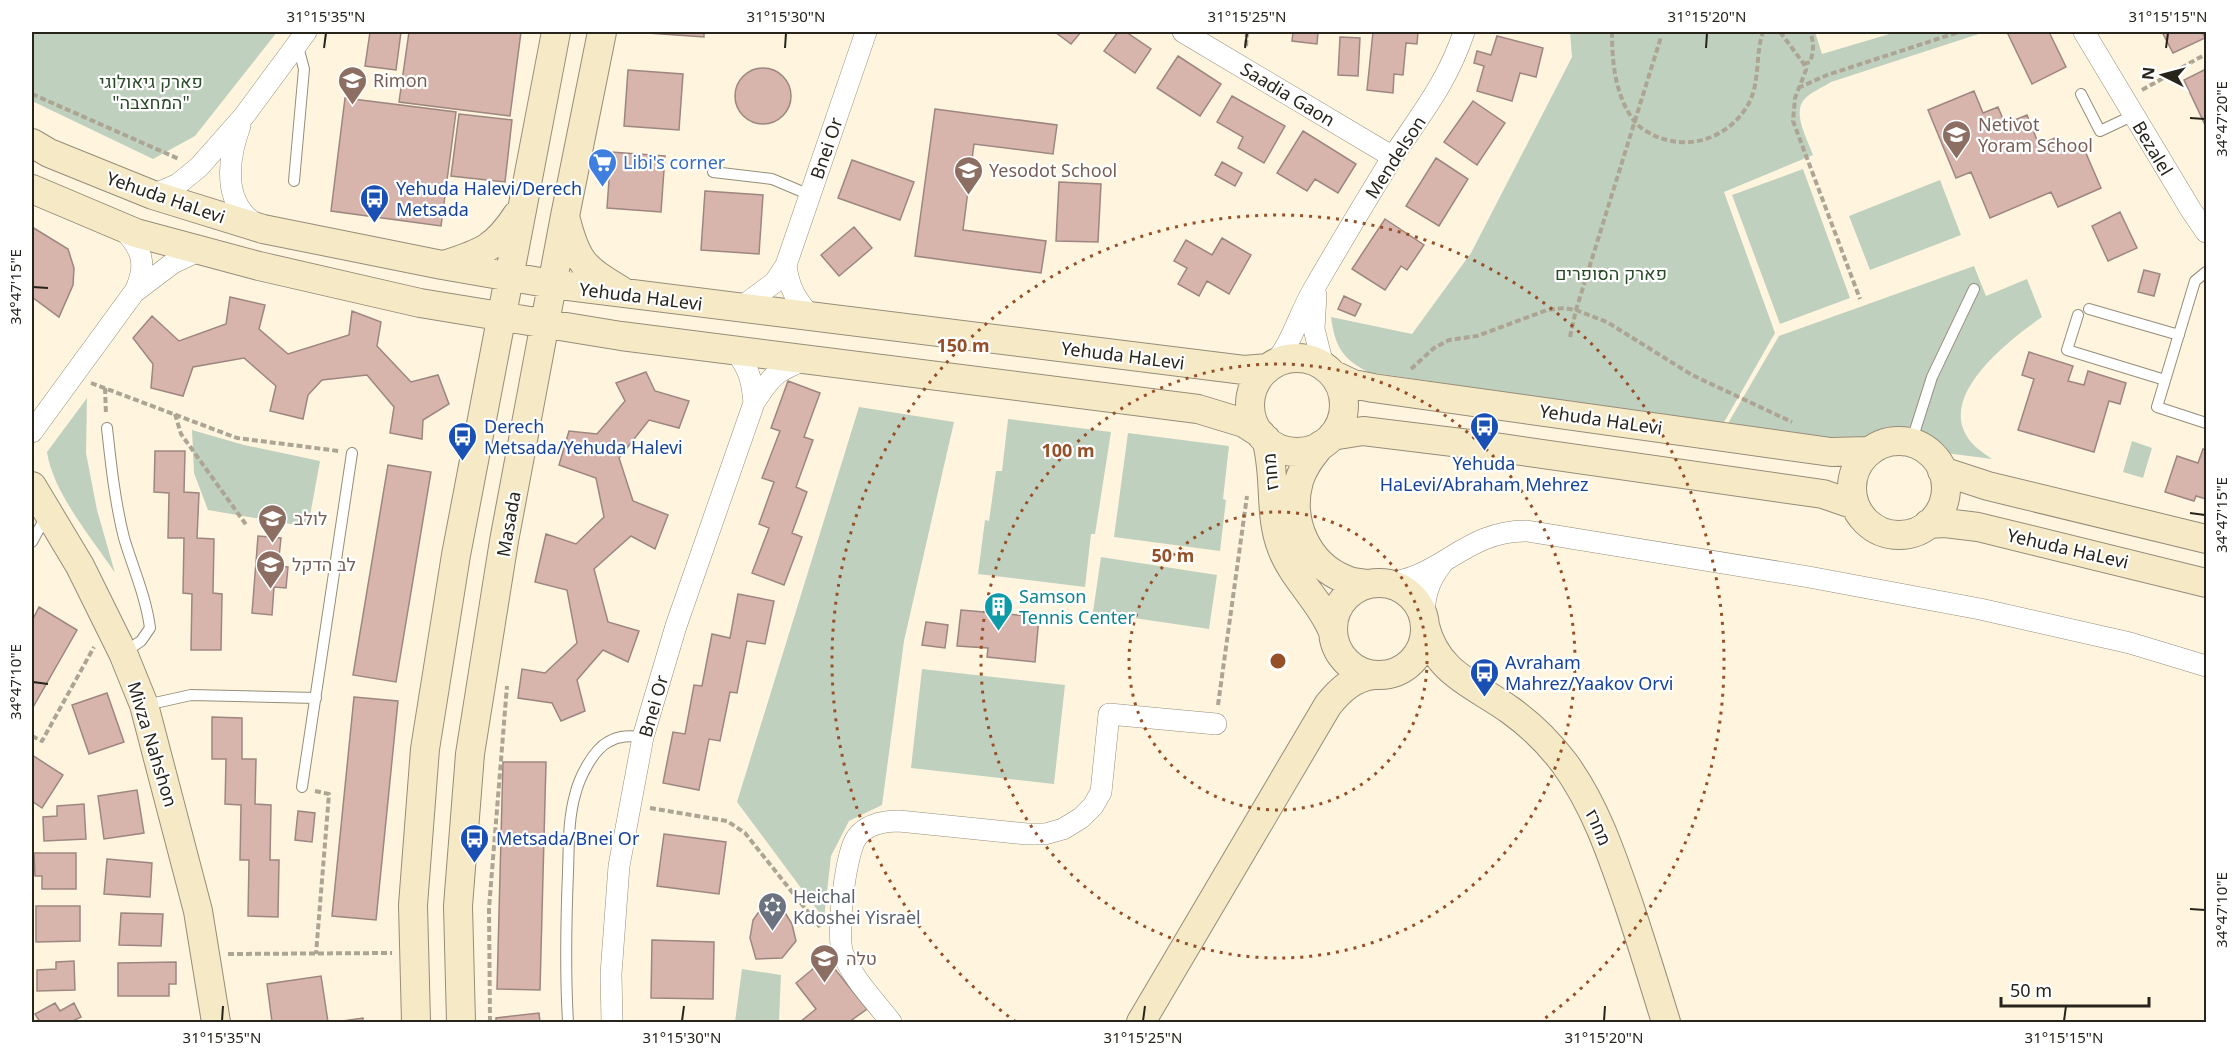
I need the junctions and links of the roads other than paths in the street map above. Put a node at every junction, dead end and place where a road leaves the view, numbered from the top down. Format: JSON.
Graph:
{"nodes":[{"id":1,"x":555,"y":32,"type":"edge"},
{"id":2,"x":602,"y":32,"type":"edge"},
{"id":3,"x":866,"y":32,"type":"edge"},
{"id":4,"x":1183,"y":32,"type":"edge"},
{"id":5,"x":1464,"y":32,"type":"edge"},
{"id":6,"x":2084,"y":32,"type":"edge"},
{"id":7,"x":301,"y":37,"type":"edge"},
{"id":8,"x":2081,"y":94,"type":"dead end"},
{"id":9,"x":2129,"y":107,"type":"junction"},
{"id":10,"x":244,"y":116,"type":"junction"},
{"id":11,"x":32,"y":143,"type":"edge"},
{"id":12,"x":1393,"y":157,"type":"junction"},
{"id":13,"x":713,"y":172,"type":"dead end"},
{"id":14,"x":294,"y":181,"type":"dead end"},
{"id":15,"x":32,"y":189,"type":"edge"},
{"id":16,"x":153,"y":195,"type":"junction"},
{"id":17,"x":810,"y":195,"type":"junction"},
{"id":18,"x":520,"y":211,"type":"junction"},
{"id":19,"x":565,"y":216,"type":"junction"},
{"id":20,"x":121,"y":227,"type":"junction"},
{"id":21,"x":263,"y":229,"type":"junction"},
{"id":22,"x":2206,"y":232,"type":"edge"},
{"id":23,"x":198,"y":251,"type":"junction"},
{"id":24,"x":442,"y":265,"type":"junction"},
{"id":25,"x":786,"y":265,"type":"junction"},
{"id":26,"x":2206,"y":272,"type":"edge"},
{"id":27,"x":508,"y":277,"type":"junction"},
{"id":28,"x":1320,"y":279,"type":"junction"},
{"id":29,"x":552,"y":284,"type":"junction"},
{"id":30,"x":1974,"y":289,"type":"dead end"},
{"id":31,"x":135,"y":291,"type":"junction"},
{"id":32,"x":626,"y":294,"type":"junction"},
{"id":33,"x":442,"y":306,"type":"junction"},
{"id":34,"x":740,"y":308,"type":"junction"},
{"id":35,"x":2090,"y":309,"type":"dead end"},
{"id":36,"x":2078,"y":315,"type":"dead end"},
{"id":37,"x":501,"y":316,"type":"junction"},
{"id":38,"x":811,"y":317,"type":"junction"},
{"id":39,"x":545,"y":324,"type":"junction"},
{"id":40,"x":2179,"y":335,"type":"junction"},
{"id":41,"x":735,"y":351,"type":"junction"},
{"id":42,"x":806,"y":359,"type":"junction"},
{"id":43,"x":1271,"y":366,"type":"junction"},
{"id":44,"x":1328,"y":370,"type":"junction"},
{"id":45,"x":2165,"y":380,"type":"junction"},
{"id":46,"x":487,"y":388,"type":"junction"},
{"id":47,"x":754,"y":402,"type":"junction"},
{"id":48,"x":2206,"y":423,"type":"edge"},
{"id":49,"x":107,"y":428,"type":"road end"},
{"id":50,"x":32,"y":432,"type":"edge"},
{"id":51,"x":1263,"y":437,"type":"junction"},
{"id":52,"x":1326,"y":441,"type":"junction"},
{"id":53,"x":1911,"y":443,"type":"junction"},
{"id":54,"x":1869,"y":451,"type":"junction"},
{"id":55,"x":352,"y":453,"type":"road end"},
{"id":56,"x":1942,"y":471,"type":"junction"},
{"id":57,"x":32,"y":486,"type":"edge"},
{"id":58,"x":1855,"y":505,"type":"junction"},
{"id":59,"x":48,"y":512,"type":"junction"},
{"id":60,"x":1928,"y":524,"type":"junction"},
{"id":61,"x":2206,"y":539,"type":"edge"},
{"id":62,"x":32,"y":542,"type":"edge"},
{"id":63,"x":1446,"y":560,"type":"junction"},
{"id":64,"x":1377,"y":583,"type":"junction"},
{"id":65,"x":2206,"y":583,"type":"edge"},
{"id":66,"x":1425,"y":623,"type":"junction"},
{"id":67,"x":1335,"y":639,"type":"junction"},
{"id":68,"x":123,"y":653,"type":"junction"},
{"id":69,"x":2206,"y":666,"type":"edge"},
{"id":70,"x":1385,"y":674,"type":"junction"},
{"id":71,"x":1461,"y":679,"type":"junction"},
{"id":72,"x":316,"y":698,"type":"junction"},
{"id":73,"x":144,"y":705,"type":"junction"},
{"id":74,"x":1328,"y":705,"type":"junction"},
{"id":75,"x":1216,"y":724,"type":"road end"},
{"id":76,"x":643,"y":737,"type":"junction"},
{"id":77,"x":303,"y":788,"type":"road end"},
{"id":78,"x":216,"y":1023,"type":"edge"},
{"id":79,"x":416,"y":1023,"type":"edge"},
{"id":80,"x":461,"y":1023,"type":"edge"},
{"id":81,"x":568,"y":1023,"type":"edge"},
{"id":82,"x":612,"y":1023,"type":"edge"},
{"id":83,"x":891,"y":1023,"type":"edge"},
{"id":84,"x":1141,"y":1023,"type":"edge"},
{"id":85,"x":1666,"y":1023,"type":"edge"}],
"edges":[{"from":1,"to":18,"type":"main road"},
{"from":2,"to":19,"type":"main road","name":"Masada"},
{"from":3,"to":17,"type":"street","name":"Bnei Or"},
{"from":4,"to":12,"type":"street","name":"Saadia Gaon"},
{"from":5,"to":12,"type":"street","name":"Mendelson"},
{"from":6,"to":9,"type":"street","name":"Bezalel"},
{"from":7,"to":10,"type":"street"},
{"from":7,"to":14,"type":"lane"},
{"from":8,"to":9,"type":"lane"},
{"from":9,"to":22,"type":"street","name":"Bezalel"},
{"from":10,"to":16,"type":"street"},
{"from":10,"to":21,"type":"street"},
{"from":11,"to":16,"type":"main road","name":"Yehuda HaLevi"},
{"from":12,"to":28,"type":"street","name":"Mendelson"},
{"from":13,"to":17,"type":"lane"},
{"from":15,"to":20,"type":"main road"},
{"from":16,"to":21,"type":"main road","name":"Yehuda HaLevi"},
{"from":17,"to":25,"type":"street","name":"Bnei Or"},
{"from":18,"to":24,"type":"main road"},
{"from":18,"to":27,"type":"main road"},
{"from":19,"to":29,"type":"main road","name":"Masada"},
{"from":19,"to":32,"type":"main road"},
{"from":20,"to":23,"type":"main road"},
{"from":20,"to":31,"type":"street"},
{"from":21,"to":24,"type":"main road","name":"Yehuda HaLevi"},
{"from":23,"to":31,"type":"street"},
{"from":23,"to":33,"type":"main road"},
{"from":24,"to":27,"type":"main road","name":"Yehuda HaLevi"},
{"from":25,"to":34,"type":"street","name":"Bnei Or"},
{"from":25,"to":38,"type":"street"},
{"from":26,"to":40,"type":"lane"},
{"from":27,"to":29,"type":"main road","name":"Yehuda HaLevi"},
{"from":27,"to":37,"type":"main road"},
{"from":28,"to":43,"type":"street","name":"Mendelson"},
{"from":28,"to":44,"type":"street","name":"Mendelson"},
{"from":29,"to":32,"type":"main road","name":"Yehuda HaLevi"},
{"from":29,"to":39,"type":"main road","name":"Masada"},
{"from":30,"to":53,"type":"lane"},
{"from":31,"to":50,"type":"street"},
{"from":32,"to":34,"type":"main road","name":"Yehuda HaLevi"},
{"from":33,"to":37,"type":"main road"},
{"from":33,"to":46,"type":"main road"},
{"from":34,"to":38,"type":"main road","name":"Yehuda HaLevi"},
{"from":35,"to":40,"type":"lane"},
{"from":36,"to":45,"type":"lane"},
{"from":37,"to":39,"type":"main road"},
{"from":37,"to":46,"type":"main road"},
{"from":38,"to":43,"type":"main road","name":"Yehuda HaLevi"},
{"from":39,"to":41,"type":"main road"},
{"from":39,"to":80,"type":"main road","name":"Masada"},
{"from":40,"to":45,"type":"lane"},
{"from":41,"to":42,"type":"main road"},
{"from":41,"to":47,"type":"street","name":"Bnei Or"},
{"from":42,"to":47,"type":"street","name":"Bnei Or"},
{"from":42,"to":51,"type":"main road"},
{"from":43,"to":44,"type":"main road"},
{"from":43,"to":51,"type":"main road"},
{"from":44,"to":52,"type":"main road"},
{"from":44,"to":54,"type":"main road","name":"Yehuda HaLevi"},
{"from":45,"to":48,"type":"lane"},
{"from":46,"to":79,"type":"main road"},
{"from":47,"to":76,"type":"street","name":"Bnei Or"},
{"from":49,"to":68,"type":"lane"},
{"from":51,"to":52,"type":"main road"},
{"from":51,"to":67,"type":"main road","name":"מחרז"},
{"from":52,"to":58,"type":"main road"},
{"from":52,"to":64,"type":"main road","name":"מחרז"},
{"from":53,"to":54,"type":"main road"},
{"from":53,"to":56,"type":"main road"},
{"from":54,"to":58,"type":"main road"},
{"from":55,"to":72,"type":"lane"},
{"from":56,"to":60,"type":"main road"},
{"from":56,"to":61,"type":"main road"},
{"from":57,"to":59,"type":"main road","name":"Mivza Nahshon"},
{"from":58,"to":60,"type":"main road"},
{"from":59,"to":62,"type":"lane"},
{"from":59,"to":68,"type":"main road","name":"Mivza Nahshon"},
{"from":60,"to":65,"type":"main road","name":"Yehuda HaLevi"},
{"from":63,"to":64,"type":"street"},
{"from":63,"to":66,"type":"street"},
{"from":63,"to":69,"type":"street"},
{"from":64,"to":66,"type":"main road"},
{"from":64,"to":67,"type":"main road"},
{"from":66,"to":70,"type":"main road"},
{"from":66,"to":71,"type":"main road","name":"מחרז"},
{"from":67,"to":70,"type":"main road"},
{"from":67,"to":74,"type":"main road"},
{"from":68,"to":73,"type":"main road","name":"Mivza Nahshon"},
{"from":70,"to":71,"type":"main road","name":"מחרז"},
{"from":70,"to":74,"type":"main road"},
{"from":71,"to":85,"type":"main road","name":"מחרז"},
{"from":72,"to":73,"type":"lane"},
{"from":72,"to":77,"type":"lane"},
{"from":73,"to":78,"type":"main road","name":"Mivza Nahshon"},
{"from":74,"to":84,"type":"main road"},
{"from":75,"to":83,"type":"street"},
{"from":76,"to":81,"type":"lane"},
{"from":76,"to":82,"type":"street","name":"Bnei Or"}]}
